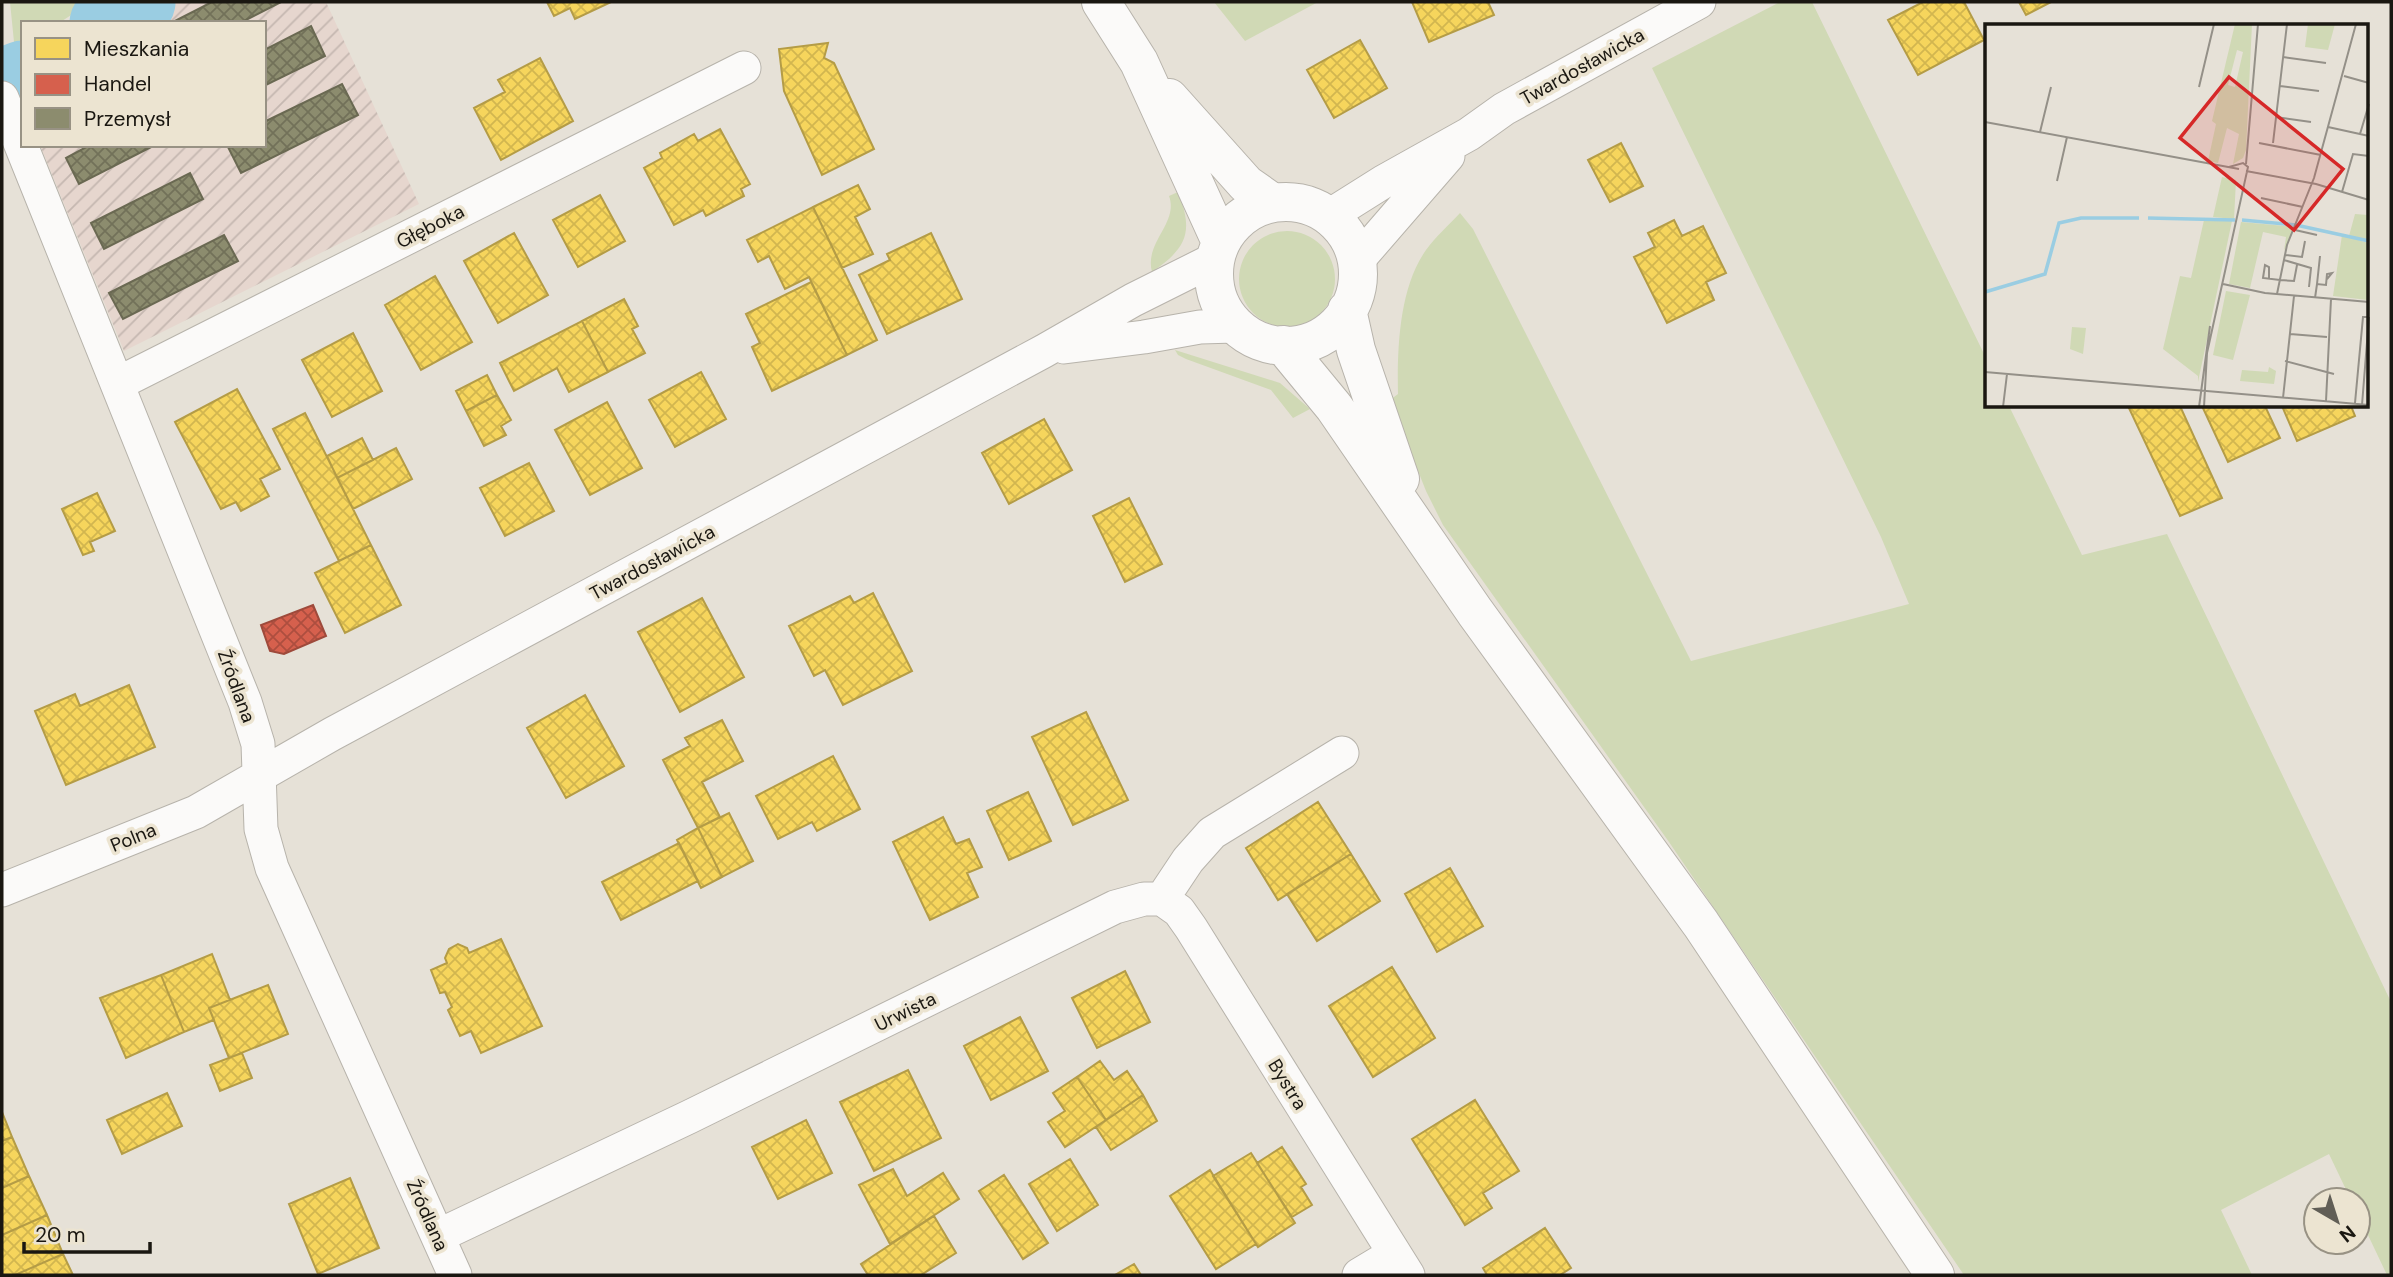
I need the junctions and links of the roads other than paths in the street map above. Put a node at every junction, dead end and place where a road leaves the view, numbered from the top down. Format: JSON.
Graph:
{"nodes":[{"id":1,"x":1101,"y":2,"type":"edge"},
{"id":2,"x":1699,"y":2,"type":"edge"},
{"id":3,"x":1139,"y":62,"type":"junction"},
{"id":4,"x":744,"y":68,"type":"dead end"},
{"id":5,"x":3,"y":104,"type":"edge"},
{"id":6,"x":1469,"y":134,"type":"junction"},
{"id":7,"x":1273,"y":203,"type":"junction"},
{"id":8,"x":1329,"y":216,"type":"junction"},
{"id":9,"x":1218,"y":251,"type":"junction"},
{"id":10,"x":1357,"y":261,"type":"junction"},
{"id":11,"x":1347,"y":310,"type":"junction"},
{"id":12,"x":1236,"y":326,"type":"junction"},
{"id":13,"x":1283,"y":345,"type":"junction"},
{"id":14,"x":1044,"y":351,"type":"junction"},
{"id":15,"x":117,"y":384,"type":"junction"},
{"id":16,"x":1424,"y":539,"type":"junction"},
{"id":17,"x":1342,"y":753,"type":"dead end"},
{"id":18,"x":260,"y":776,"type":"junction"},
{"id":19,"x":2,"y":890,"type":"edge"},
{"id":20,"x":1161,"y":899,"type":"junction"},
{"id":21,"x":438,"y":1236,"type":"junction"},
{"id":22,"x":1401,"y":1265,"type":"edge"},
{"id":23,"x":455,"y":1275,"type":"edge"},
{"id":24,"x":1359,"y":1275,"type":"edge"},
{"id":25,"x":1935,"y":1275,"type":"edge"}],
"edges":[{"from":1,"to":3,"type":"street"},
{"from":2,"to":6,"type":"street","name":"Twardosławicka"},
{"from":3,"to":7,"type":"street"},
{"from":3,"to":9,"type":"street"},
{"from":4,"to":15,"type":"street","name":"Głęboka"},
{"from":5,"to":15,"type":"street","name":"Źródlana"},
{"from":6,"to":8,"type":"street","name":"Twardosławicka"},
{"from":6,"to":10,"type":"street","name":"Twardosławicka"},
{"from":7,"to":8,"type":"street"},
{"from":7,"to":9,"type":"street"},
{"from":8,"to":10,"type":"street"},
{"from":9,"to":12,"type":"street"},
{"from":9,"to":14,"type":"street","name":"Twardosławicka"},
{"from":10,"to":11,"type":"street"},
{"from":11,"to":13,"type":"street"},
{"from":11,"to":16,"type":"street"},
{"from":12,"to":13,"type":"street"},
{"from":12,"to":14,"type":"street","name":"Twardosławicka"},
{"from":13,"to":16,"type":"street"},
{"from":14,"to":18,"type":"street","name":"Twardosławicka"},
{"from":15,"to":18,"type":"street","name":"Źródlana"},
{"from":16,"to":25,"type":"street"},
{"from":17,"to":20,"type":"street"},
{"from":18,"to":19,"type":"street","name":"Polna"},
{"from":18,"to":21,"type":"street","name":"Źródlana"},
{"from":20,"to":21,"type":"street","name":"Urwista"},
{"from":20,"to":22,"type":"street","name":"Bystra"},
{"from":21,"to":23,"type":"street","name":"Źródlana"},
{"from":22,"to":24,"type":"street"}]}
